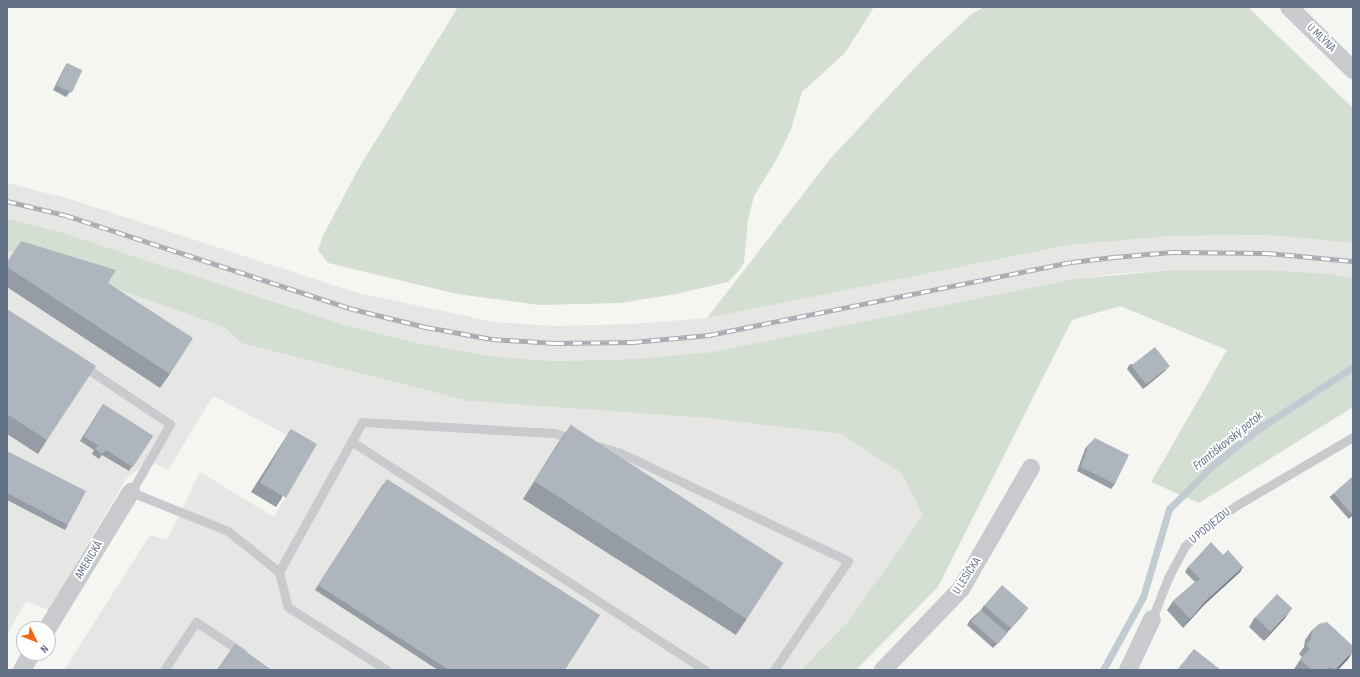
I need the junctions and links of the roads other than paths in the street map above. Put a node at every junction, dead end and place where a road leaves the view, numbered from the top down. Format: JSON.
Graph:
{"nodes":[{"id":1,"x":1289,"y":7,"type":"edge"},
{"id":2,"x":1353,"y":70,"type":"edge"},
{"id":3,"x":72,"y":359,"type":"edge"},
{"id":4,"x":1353,"y":437,"type":"edge"},
{"id":5,"x":351,"y":441,"type":"junction"},
{"id":6,"x":1031,"y":468,"type":"dead end"},
{"id":7,"x":131,"y":492,"type":"junction"},
{"id":8,"x":279,"y":572,"type":"junction"},
{"id":9,"x":1152,"y":618,"type":"joint"},
{"id":10,"x":52,"y":621,"type":"edge"},
{"id":11,"x":249,"y":657,"type":"edge"},
{"id":12,"x":27,"y":661,"type":"edge"},
{"id":13,"x":22,"y":670,"type":"edge"},
{"id":14,"x":164,"y":670,"type":"edge"},
{"id":15,"x":387,"y":670,"type":"edge"},
{"id":16,"x":705,"y":670,"type":"edge"},
{"id":17,"x":774,"y":670,"type":"edge"},
{"id":18,"x":883,"y":670,"type":"edge"},
{"id":19,"x":1128,"y":670,"type":"edge"}],
"edges":[{"from":1,"to":2,"type":"street","name":"U MLÝNA"},
{"from":3,"to":7,"type":"lane"},
{"from":4,"to":9,"type":"lane","name":"U PODJEZDU"},
{"from":5,"to":8,"type":"lane"},
{"from":5,"to":16,"type":"lane"},
{"from":5,"to":17,"type":"lane"},
{"from":6,"to":18,"type":"street","name":"U LESÍČKA"},
{"from":7,"to":8,"type":"lane"},
{"from":7,"to":10,"type":"street","name":"AMERICKÁ"},
{"from":8,"to":15,"type":"lane"},
{"from":9,"to":19,"type":"street","name":"U PODJEZDU"},
{"from":11,"to":14,"type":"lane"},
{"from":12,"to":13,"type":"street"}]}
